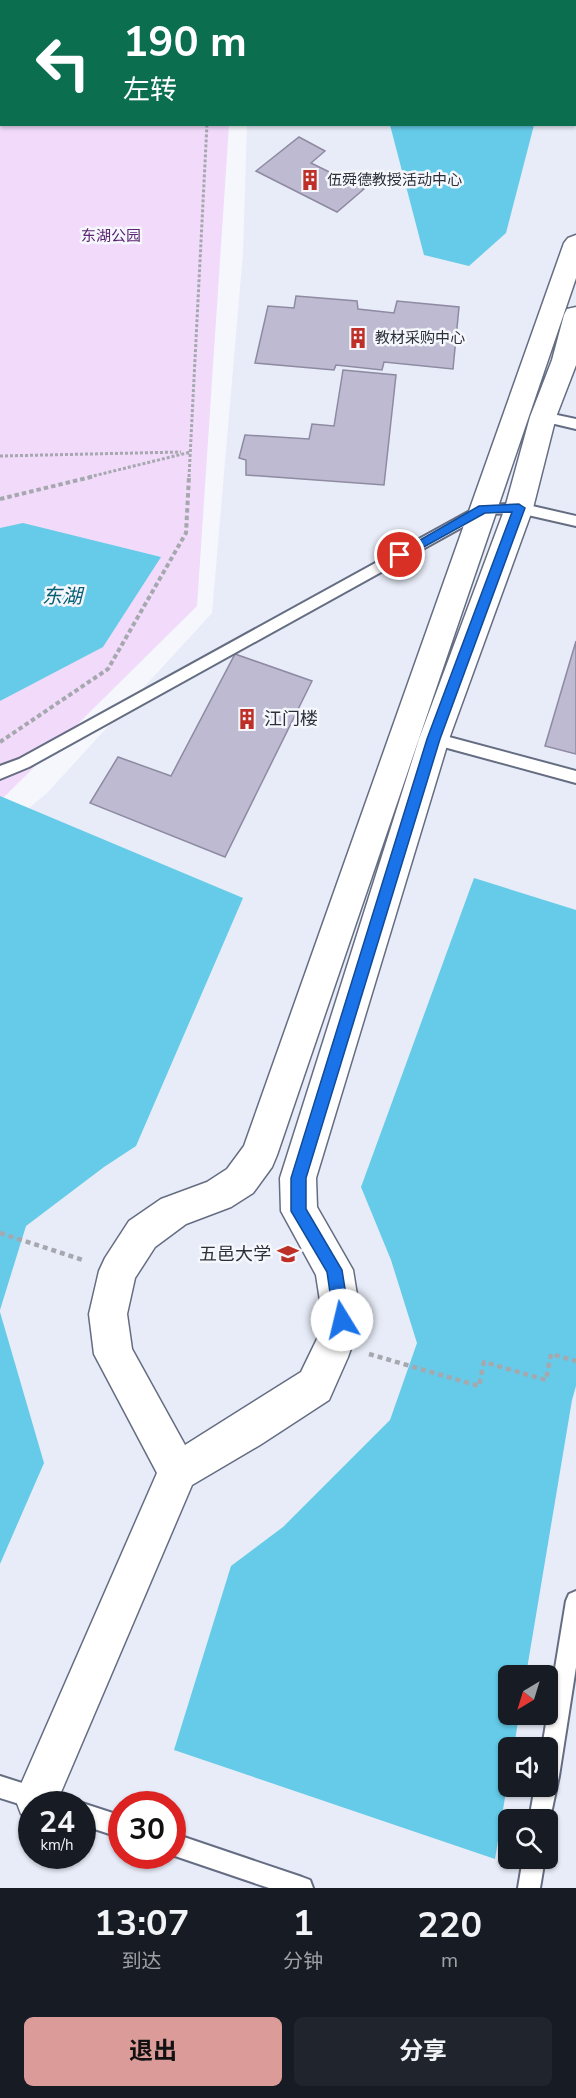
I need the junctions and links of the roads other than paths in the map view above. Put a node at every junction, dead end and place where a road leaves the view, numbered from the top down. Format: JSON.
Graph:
{"nodes":[{"id":1,"x":576,"y":243,"type":"edge"},
{"id":2,"x":576,"y":315,"type":"edge"},
{"id":3,"x":571,"y":361,"type":"edge"},
{"id":4,"x":543,"y":417,"type":"junction"},
{"id":5,"x":576,"y":424,"type":"edge"},
{"id":6,"x":519,"y":508,"type":"junction"},
{"id":7,"x":483,"y":509,"type":"junction"},
{"id":8,"x":576,"y":521,"type":"edge"},
{"id":9,"x":434,"y":739,"type":"junction"},
{"id":10,"x":0,"y":773,"type":"edge"},
{"id":11,"x":576,"y":777,"type":"edge"},
{"id":12,"x":178,"y":1471,"type":"junction"},
{"id":13,"x":576,"y":1601,"type":"edge"},
{"id":14,"x":554,"y":1737,"type":"edge"},
{"id":15,"x":34,"y":1791,"type":"edge"},
{"id":16,"x":186,"y":1849,"type":"edge"},
{"id":17,"x":532,"y":1869,"type":"edge"},
{"id":18,"x":302,"y":1888,"type":"edge"},
{"id":19,"x":529,"y":1888,"type":"edge"}],
"edges":[{"from":1,"to":7,"type":"street"},
{"from":2,"to":3,"type":"street"},
{"from":3,"to":4,"type":"street"},
{"from":4,"to":5,"type":"lane"},
{"from":4,"to":6,"type":"street"},
{"from":6,"to":7,"type":"lane"},
{"from":6,"to":8,"type":"lane"},
{"from":6,"to":9,"type":"street"},
{"from":7,"to":10,"type":"lane"},
{"from":7,"to":12,"type":"street"},
{"from":9,"to":11,"type":"lane"},
{"from":9,"to":12,"type":"street"},
{"from":12,"to":15,"type":"street"},
{"from":13,"to":14,"type":"lane"},
{"from":16,"to":18,"type":"lane"},
{"from":17,"to":19,"type":"lane"}]}
